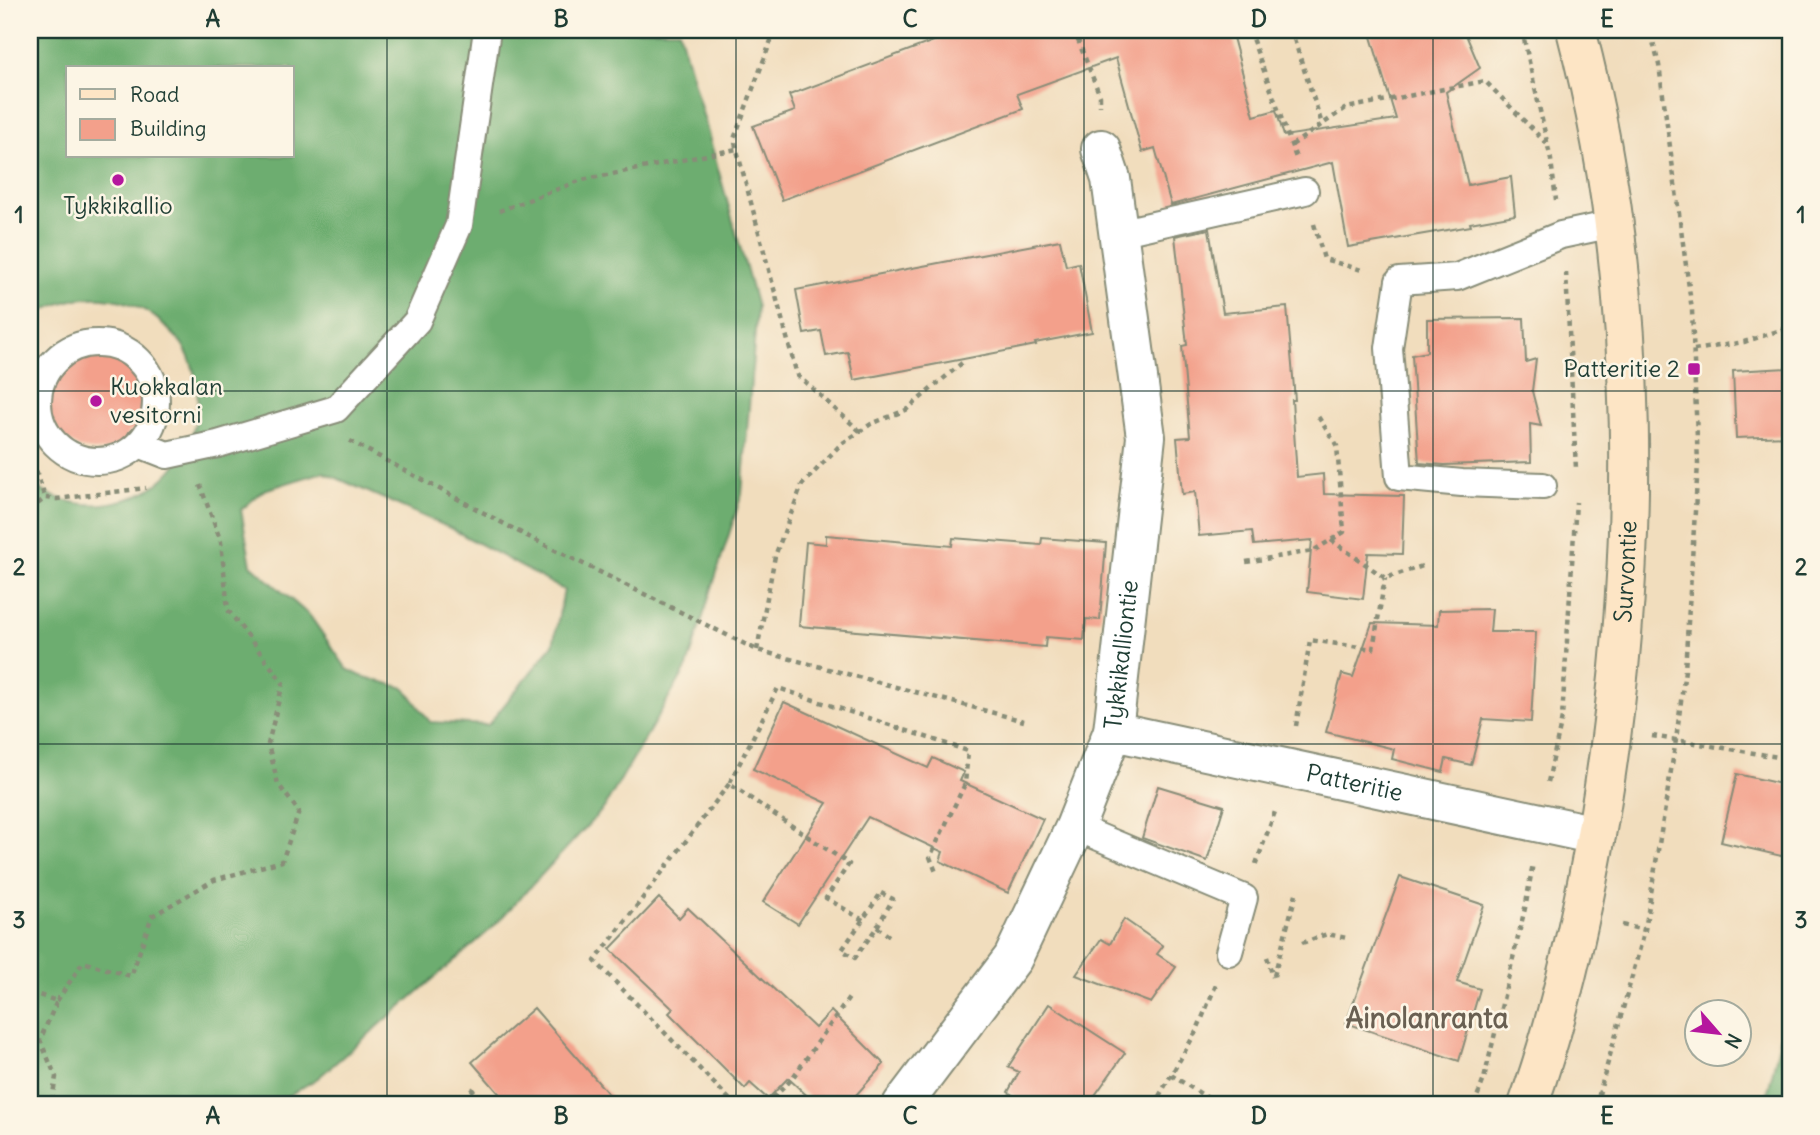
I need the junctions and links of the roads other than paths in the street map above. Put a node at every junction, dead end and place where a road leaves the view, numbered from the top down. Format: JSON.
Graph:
{"nodes":[{"id":1,"x":487,"y":30,"type":"edge"},
{"id":2,"x":1576,"y":30,"type":"edge"},
{"id":3,"x":1101,"y":149,"type":"road end"},
{"id":4,"x":1305,"y":191,"type":"road end"},
{"id":5,"x":1613,"y":224,"type":"junction"},
{"id":6,"x":1118,"y":233,"type":"junction"},
{"id":7,"x":139,"y":444,"type":"junction"},
{"id":8,"x":1543,"y":486,"type":"dead end"},
{"id":9,"x":1113,"y":731,"type":"junction"},
{"id":10,"x":1075,"y":827,"type":"junction"},
{"id":11,"x":1596,"y":835,"type":"junction"},
{"id":12,"x":1229,"y":952,"type":"road end"},
{"id":13,"x":905,"y":1104,"type":"edge"},
{"id":14,"x":1528,"y":1105,"type":"edge"}],
"edges":[{"from":1,"to":7,"type":"lane"},
{"from":2,"to":5,"type":"main road","name":"Survontie"},
{"from":3,"to":6,"type":"street","name":"Tykkikalliontie"},
{"from":4,"to":6,"type":"lane"},
{"from":5,"to":8,"type":"lane"},
{"from":5,"to":11,"type":"main road","name":"Survontie"},
{"from":6,"to":9,"type":"street","name":"Tykkikalliontie"},
{"from":7,"to":7,"type":"lane"},
{"from":9,"to":10,"type":"street","name":"Tykkikalliontie"},
{"from":9,"to":11,"type":"street","name":"Patteritie"},
{"from":10,"to":12,"type":"lane"},
{"from":10,"to":13,"type":"street","name":"Tykkikalliontie"},
{"from":11,"to":14,"type":"main road","name":"Survontie"}]}
